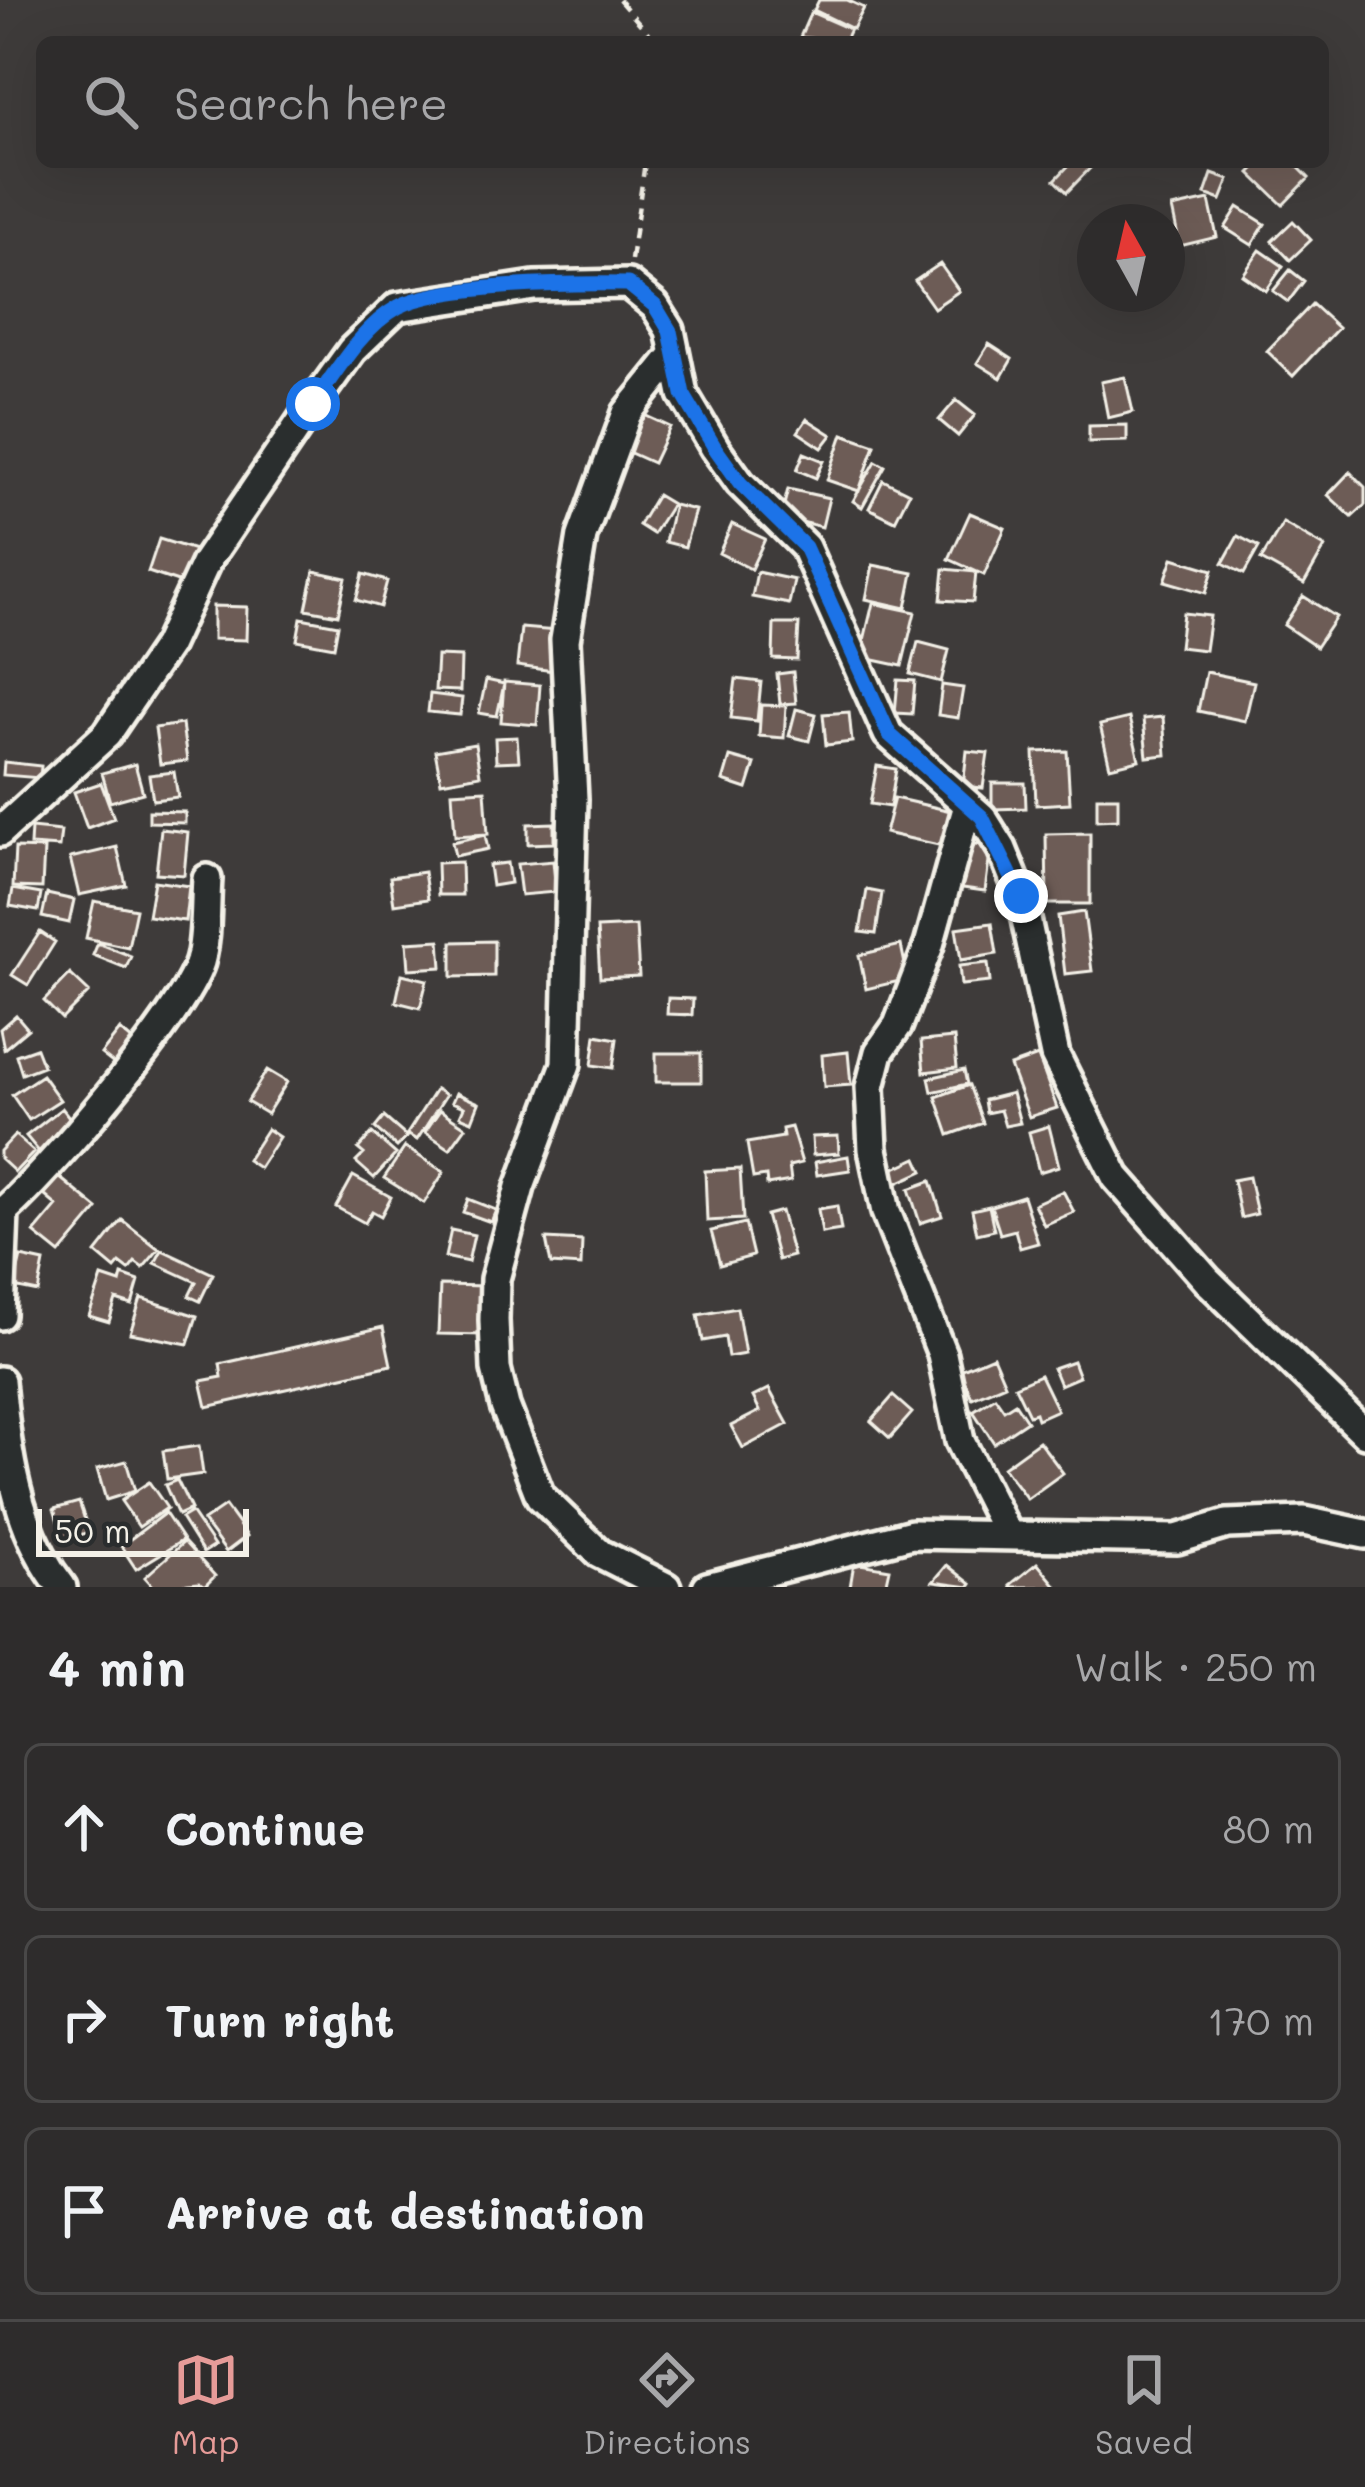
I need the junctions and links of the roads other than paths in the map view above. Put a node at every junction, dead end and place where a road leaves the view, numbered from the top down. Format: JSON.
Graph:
{"nodes":[{"id":1,"x":673,"y":356,"type":"junction"},
{"id":2,"x":968,"y":805,"type":"junction"},
{"id":3,"x":0,"y":832,"type":"edge"},
{"id":4,"x":207,"y":879,"type":"dead end"},
{"id":5,"x":2,"y":1213,"type":"edge"},
{"id":6,"x":0,"y":1316,"type":"edge"},
{"id":7,"x":0,"y":1381,"type":"edge"},
{"id":8,"x":1365,"y":1433,"type":"edge"},
{"id":9,"x":1007,"y":1534,"type":"junction"},
{"id":10,"x":1365,"y":1534,"type":"edge"},
{"id":11,"x":62,"y":1587,"type":"edge"},
{"id":12,"x":666,"y":1587,"type":"edge"},
{"id":13,"x":706,"y":1587,"type":"edge"}],
"edges":[{"from":1,"to":2,"type":"street"},
{"from":1,"to":3,"type":"street"},
{"from":1,"to":12,"type":"street"},
{"from":2,"to":8,"type":"street"},
{"from":2,"to":9,"type":"street"},
{"from":4,"to":5,"type":"street"},
{"from":5,"to":6,"type":"street"},
{"from":7,"to":11,"type":"street"},
{"from":9,"to":10,"type":"street"},
{"from":9,"to":13,"type":"street"}]}
